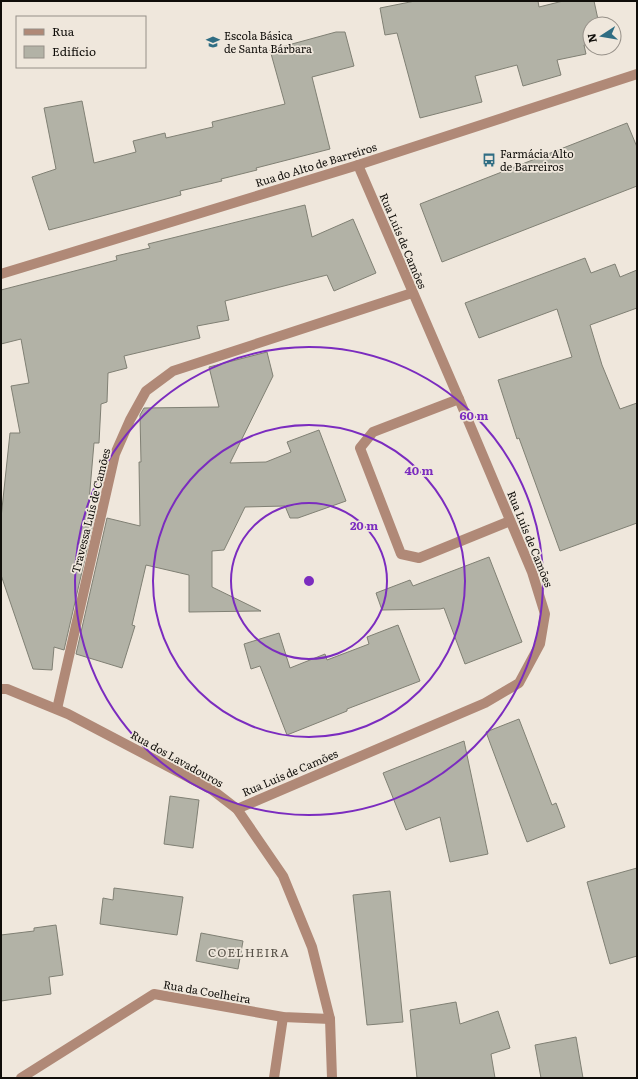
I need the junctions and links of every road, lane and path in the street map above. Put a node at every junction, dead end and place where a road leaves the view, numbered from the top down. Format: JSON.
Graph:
{"nodes":[{"id":1,"x":637,"y":74,"type":"edge"},
{"id":2,"x":358,"y":166,"type":"junction"},
{"id":3,"x":1,"y":274,"type":"edge"},
{"id":4,"x":412,"y":293,"type":"junction"},
{"id":5,"x":459,"y":399,"type":"junction"},
{"id":6,"x":510,"y":521,"type":"junction"},
{"id":7,"x":1,"y":689,"type":"edge"},
{"id":8,"x":57,"y":709,"type":"junction"},
{"id":9,"x":237,"y":809,"type":"junction"},
{"id":10,"x":283,"y":1017,"type":"junction"},
{"id":11,"x":330,"y":1019,"type":"junction"},
{"id":12,"x":21,"y":1078,"type":"edge"},
{"id":13,"x":274,"y":1078,"type":"edge"},
{"id":14,"x":332,"y":1078,"type":"edge"}],
"edges":[{"from":1,"to":2,"type":"street","name":"Rua do Alto de Barreiros"},
{"from":2,"to":3,"type":"street","name":"Rua do Alto de Barreiros"},
{"from":2,"to":4,"type":"street","name":"Rua Luís de Camões"},
{"from":4,"to":5,"type":"street","name":"Rua Luís de Camões"},
{"from":4,"to":8,"type":"street","name":"Travessa Luís de Camões"},
{"from":5,"to":6,"type":"street","name":"Rua Luís de Camões"},
{"from":5,"to":6,"type":"street"},
{"from":6,"to":9,"type":"street","name":"Rua Luís de Camões"},
{"from":7,"to":8,"type":"street","name":"Rua dos Lavadouros"},
{"from":8,"to":9,"type":"street","name":"Rua dos Lavadouros"},
{"from":9,"to":11,"type":"street","name":"Rua dos Lavadouros"},
{"from":10,"to":11,"type":"street","name":"Rua da Coelheira"},
{"from":10,"to":12,"type":"street","name":"Rua da Coelheira"},
{"from":10,"to":13,"type":"street"},
{"from":11,"to":14,"type":"street"}]}
